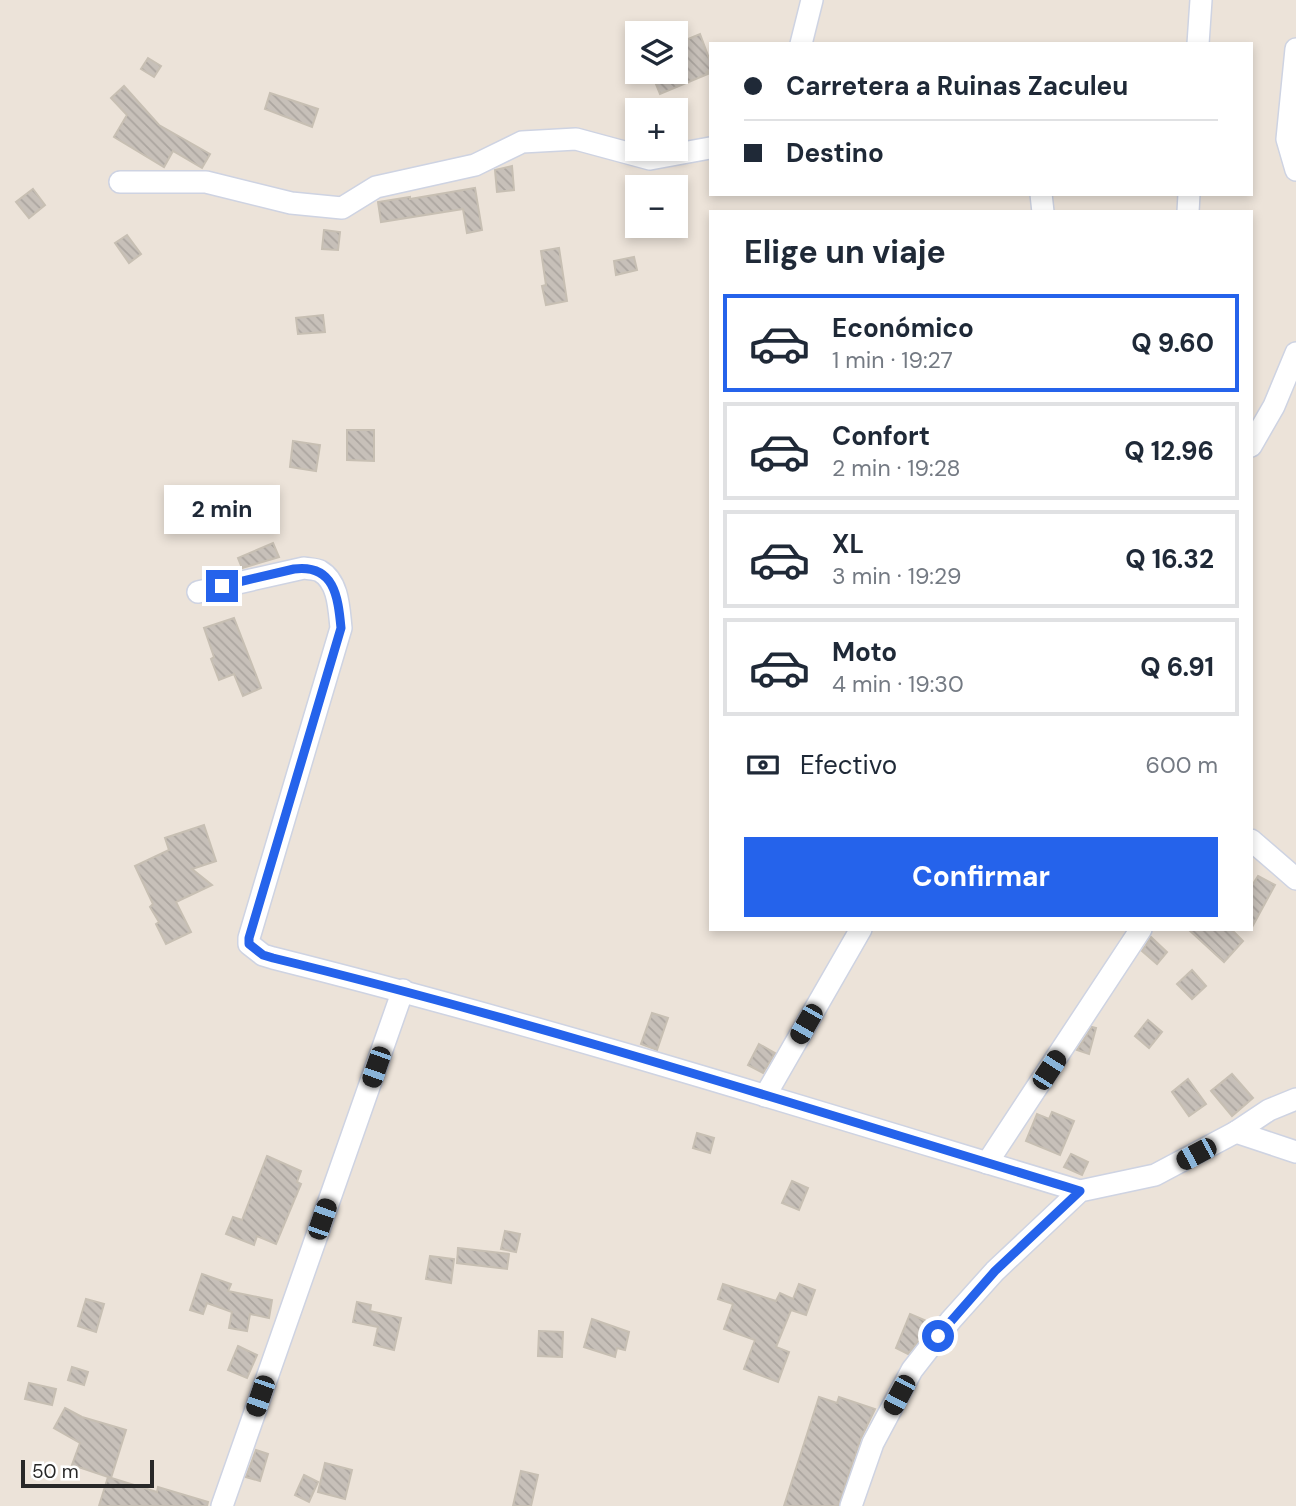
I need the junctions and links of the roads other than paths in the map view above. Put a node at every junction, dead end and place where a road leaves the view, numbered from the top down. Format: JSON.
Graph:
{"nodes":[{"id":1,"x":812,"y":0,"type":"edge"},
{"id":2,"x":1201,"y":0,"type":"edge"},
{"id":3,"x":802,"y":42,"type":"edge"},
{"id":4,"x":1198,"y":42,"type":"edge"},
{"id":5,"x":1296,"y":49,"type":"edge"},
{"id":6,"x":709,"y":148,"type":"edge"},
{"id":7,"x":1296,"y":170,"type":"edge"},
{"id":8,"x":120,"y":182,"type":"dead end"},
{"id":9,"x":1296,"y":353,"type":"edge"},
{"id":10,"x":1253,"y":443,"type":"edge"},
{"id":11,"x":198,"y":592,"type":"dead end"},
{"id":12,"x":1253,"y":842,"type":"edge"},
{"id":13,"x":1296,"y":879,"type":"edge"},
{"id":14,"x":860,"y":931,"type":"edge"},
{"id":15,"x":1140,"y":931,"type":"edge"},
{"id":16,"x":403,"y":990,"type":"junction"},
{"id":17,"x":765,"y":1096,"type":"junction"},
{"id":18,"x":1296,"y":1099,"type":"edge"},
{"id":19,"x":1236,"y":1132,"type":"junction"},
{"id":20,"x":1296,"y":1153,"type":"edge"},
{"id":21,"x":987,"y":1163,"type":"junction"},
{"id":22,"x":1080,"y":1191,"type":"junction"},
{"id":23,"x":222,"y":1506,"type":"edge"},
{"id":24,"x":851,"y":1506,"type":"edge"}],
"edges":[{"from":1,"to":3,"type":"street"},
{"from":2,"to":4,"type":"street"},
{"from":5,"to":7,"type":"street"},
{"from":6,"to":8,"type":"street"},
{"from":9,"to":10,"type":"street"},
{"from":11,"to":16,"type":"street"},
{"from":12,"to":13,"type":"street"},
{"from":14,"to":17,"type":"street"},
{"from":15,"to":21,"type":"street"},
{"from":16,"to":17,"type":"street"},
{"from":16,"to":23,"type":"street"},
{"from":17,"to":21,"type":"street"},
{"from":18,"to":19,"type":"street"},
{"from":19,"to":20,"type":"street"},
{"from":19,"to":22,"type":"street"},
{"from":21,"to":22,"type":"street"},
{"from":22,"to":24,"type":"street"}]}
